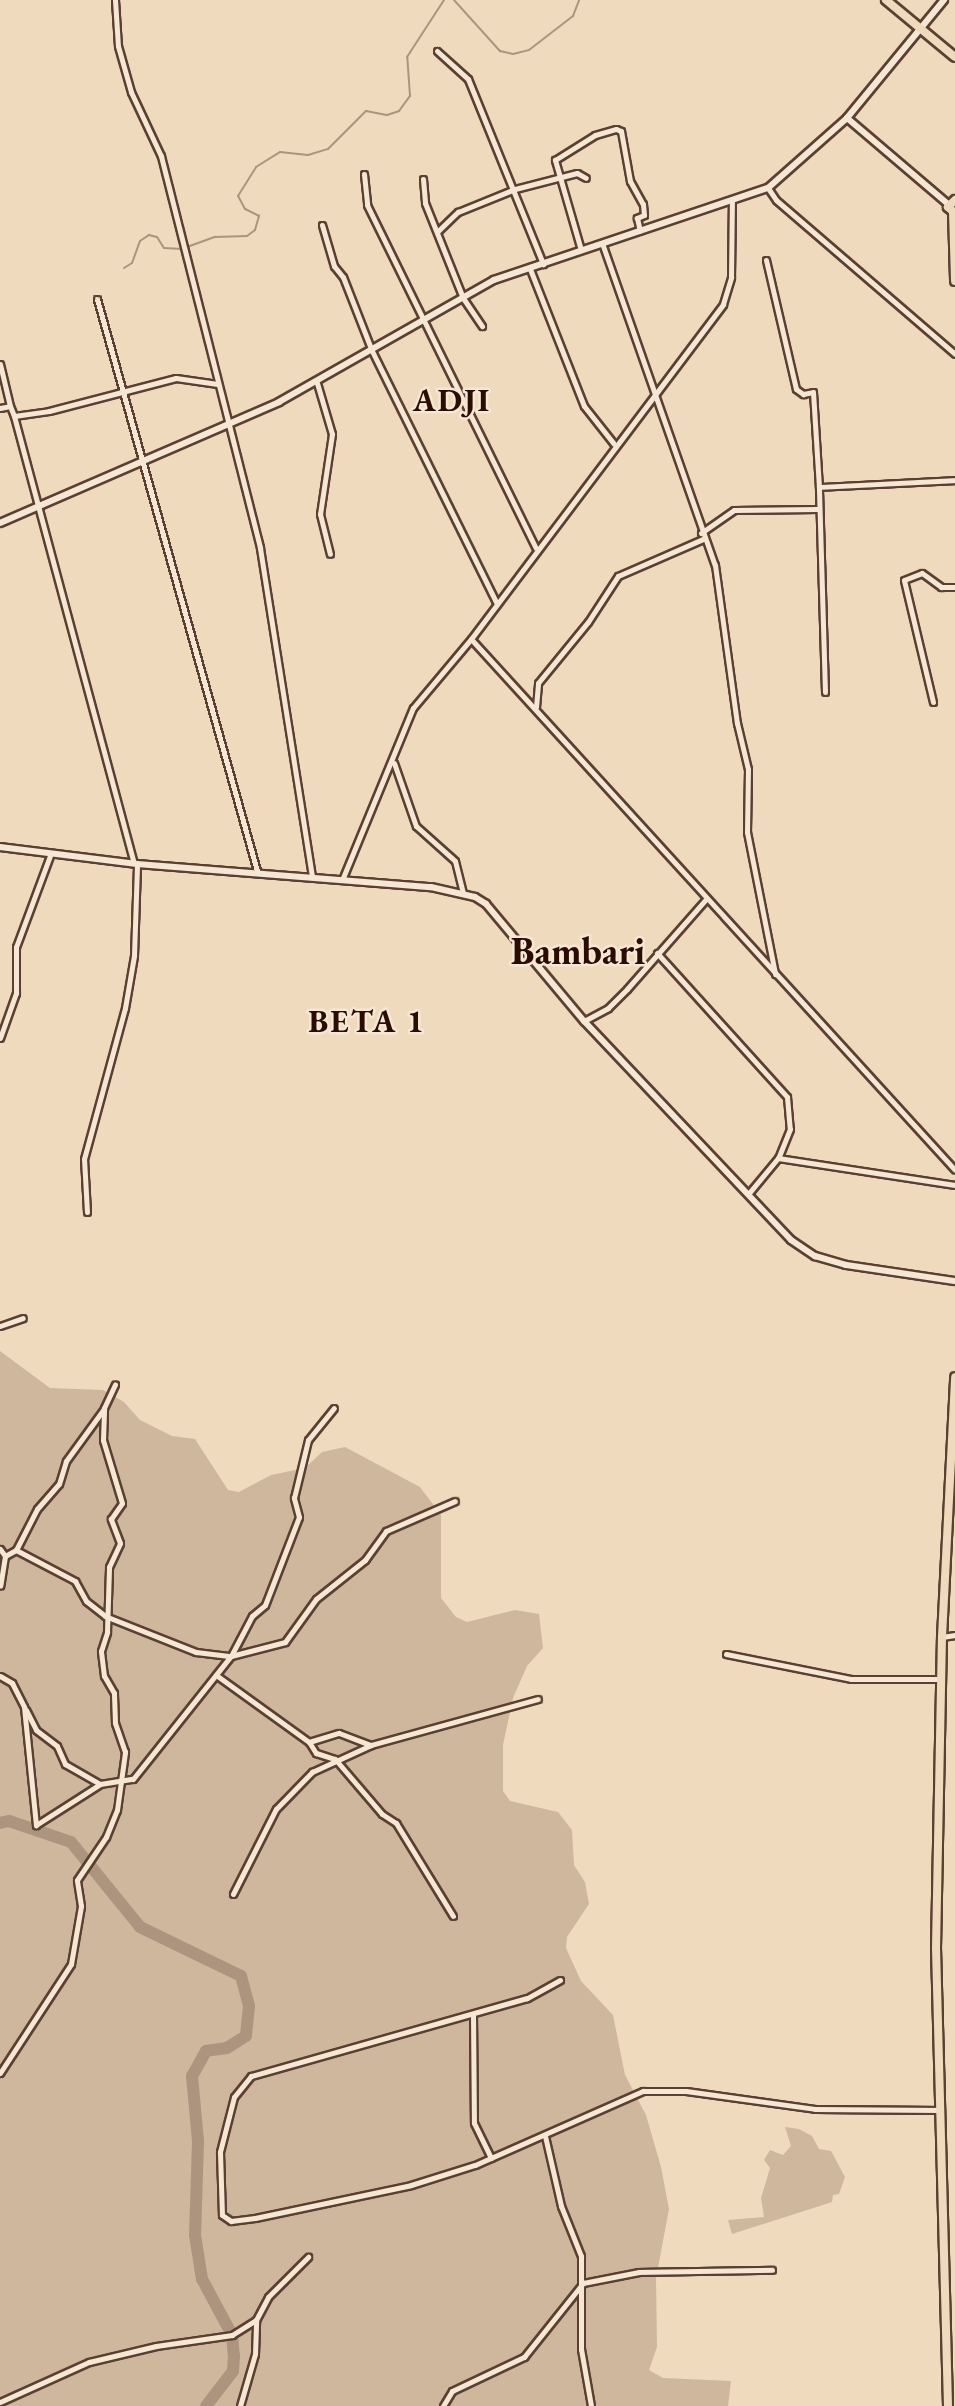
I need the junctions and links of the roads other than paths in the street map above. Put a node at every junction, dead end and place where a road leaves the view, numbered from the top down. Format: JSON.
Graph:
{"nodes":[{"id":1,"x":115,"y":0,"type":"edge"},
{"id":2,"x":886,"y":0,"type":"edge"},
{"id":3,"x":944,"y":0,"type":"edge"},
{"id":4,"x":919,"y":28,"type":"junction"},
{"id":5,"x":437,"y":51,"type":"dead end"},
{"id":6,"x":955,"y":57,"type":"edge"},
{"id":7,"x":847,"y":118,"type":"junction"},
{"id":8,"x":363,"y":174,"type":"dead end"},
{"id":9,"x":560,"y":178,"type":"junction"},
{"id":10,"x":586,"y":178,"type":"dead end"},
{"id":11,"x":424,"y":179,"type":"dead end"},
{"id":12,"x":768,"y":188,"type":"junction"},
{"id":13,"x":515,"y":189,"type":"junction"},
{"id":14,"x":732,"y":200,"type":"junction"},
{"id":15,"x":953,"y":207,"type":"edge"},
{"id":16,"x":323,"y":225,"type":"dead end"},
{"id":17,"x":438,"y":231,"type":"junction"},
{"id":18,"x":640,"y":231,"type":"junction"},
{"id":19,"x":602,"y":243,"type":"junction"},
{"id":20,"x":581,"y":250,"type":"junction"},
{"id":21,"x":766,"y":260,"type":"dead end"},
{"id":22,"x":543,"y":264,"type":"junction"},
{"id":23,"x":530,"y":269,"type":"junction"},
{"id":24,"x":955,"y":281,"type":"edge"},
{"id":25,"x":463,"y":298,"type":"junction"},
{"id":26,"x":97,"y":299,"type":"dead end"},
{"id":27,"x":424,"y":323,"type":"junction"},
{"id":28,"x":482,"y":326,"type":"dead end"},
{"id":29,"x":372,"y":351,"type":"junction"},
{"id":30,"x":955,"y":354,"type":"edge"},
{"id":31,"x":0,"y":364,"type":"edge"},
{"id":32,"x":317,"y":383,"type":"junction"},
{"id":33,"x":218,"y":384,"type":"junction"},
{"id":34,"x":120,"y":390,"type":"junction"},
{"id":35,"x":654,"y":398,"type":"junction"},
{"id":36,"x":10,"y":406,"type":"junction"},
{"id":37,"x":0,"y":408,"type":"edge"},
{"id":38,"x":14,"y":416,"type":"junction"},
{"id":39,"x":229,"y":426,"type":"junction"},
{"id":40,"x":614,"y":444,"type":"junction"},
{"id":41,"x":144,"y":462,"type":"junction"},
{"id":42,"x":955,"y":480,"type":"edge"},
{"id":43,"x":819,"y":487,"type":"junction"},
{"id":44,"x":39,"y":508,"type":"junction"},
{"id":45,"x":817,"y":509,"type":"junction"},
{"id":46,"x":0,"y":523,"type":"edge"},
{"id":47,"x":702,"y":536,"type":"junction"},
{"id":48,"x":536,"y":548,"type":"junction"},
{"id":49,"x":330,"y":554,"type":"dead end"},
{"id":50,"x":955,"y":587,"type":"edge"},
{"id":51,"x":497,"y":604,"type":"junction"},
{"id":52,"x":471,"y":639,"type":"junction"},
{"id":53,"x":825,"y":692,"type":"dead end"},
{"id":54,"x":933,"y":702,"type":"dead end"},
{"id":55,"x":536,"y":707,"type":"junction"},
{"id":56,"x":393,"y":761,"type":"junction"},
{"id":57,"x":0,"y":847,"type":"edge"},
{"id":58,"x":51,"y":853,"type":"junction"},
{"id":59,"x":135,"y":862,"type":"junction"},
{"id":60,"x":257,"y":871,"type":"junction"},
{"id":61,"x":312,"y":877,"type":"junction"},
{"id":62,"x":342,"y":880,"type":"junction"},
{"id":63,"x":463,"y":894,"type":"junction"},
{"id":64,"x":706,"y":899,"type":"junction"},
{"id":65,"x":657,"y":953,"type":"junction"},
{"id":66,"x":775,"y":974,"type":"junction"},
{"id":67,"x":584,"y":1021,"type":"junction"},
{"id":68,"x":0,"y":1038,"type":"edge"},
{"id":69,"x":778,"y":1158,"type":"junction"},
{"id":70,"x":955,"y":1170,"type":"edge"},
{"id":71,"x":955,"y":1185,"type":"edge"},
{"id":72,"x":748,"y":1193,"type":"junction"},
{"id":73,"x":86,"y":1212,"type":"dead end"},
{"id":74,"x":955,"y":1281,"type":"edge"},
{"id":75,"x":23,"y":1318,"type":"dead end"},
{"id":76,"x":0,"y":1326,"type":"edge"},
{"id":77,"x":955,"y":1377,"type":"edge"},
{"id":78,"x":115,"y":1384,"type":"dead end"},
{"id":79,"x":104,"y":1408,"type":"junction"},
{"id":80,"x":334,"y":1408,"type":"dead end"},
{"id":81,"x":455,"y":1501,"type":"dead end"},
{"id":82,"x":952,"y":1502,"type":"edge"},
{"id":83,"x":0,"y":1549,"type":"edge"},
{"id":84,"x":16,"y":1550,"type":"junction"},
{"id":85,"x":5,"y":1556,"type":"junction"},
{"id":86,"x":0,"y":1586,"type":"edge"},
{"id":87,"x":105,"y":1615,"type":"junction"},
{"id":88,"x":955,"y":1635,"type":"edge"},
{"id":89,"x":943,"y":1637,"type":"junction"},
{"id":90,"x":726,"y":1654,"type":"dead end"},
{"id":91,"x":231,"y":1656,"type":"junction"},
{"id":92,"x":216,"y":1675,"type":"junction"},
{"id":93,"x":0,"y":1676,"type":"edge"},
{"id":94,"x":941,"y":1679,"type":"junction"},
{"id":95,"x":538,"y":1699,"type":"dead end"},
{"id":96,"x":24,"y":1707,"type":"junction"},
{"id":97,"x":309,"y":1742,"type":"junction"},
{"id":98,"x":371,"y":1745,"type":"junction"},
{"id":99,"x":335,"y":1759,"type":"junction"},
{"id":100,"x":119,"y":1782,"type":"junction"},
{"id":101,"x":100,"y":1784,"type":"junction"},
{"id":102,"x":233,"y":1894,"type":"dead end"},
{"id":103,"x":453,"y":1916,"type":"dead end"},
{"id":104,"x":560,"y":1980,"type":"dead end"},
{"id":105,"x":473,"y":2014,"type":"junction"},
{"id":106,"x":0,"y":2073,"type":"edge"},
{"id":107,"x":941,"y":2110,"type":"junction"},
{"id":108,"x":545,"y":2136,"type":"junction"},
{"id":109,"x":491,"y":2158,"type":"junction"},
{"id":110,"x":308,"y":2257,"type":"dead end"},
{"id":111,"x":772,"y":2270,"type":"dead end"},
{"id":112,"x":583,"y":2283,"type":"junction"},
{"id":113,"x":256,"y":2320,"type":"junction"},
{"id":114,"x":0,"y":2402,"type":"edge"},
{"id":115,"x":240,"y":2406,"type":"edge"},
{"id":116,"x":443,"y":2406,"type":"edge"},
{"id":117,"x":591,"y":2406,"type":"edge"},
{"id":118,"x":948,"y":2406,"type":"edge"}],
"edges":[{"from":1,"to":33,"type":"street"},
{"from":2,"to":4,"type":"main road"},
{"from":3,"to":4,"type":"street"},
{"from":4,"to":6,"type":"main road"},
{"from":4,"to":7,"type":"street"},
{"from":5,"to":13,"type":"street"},
{"from":7,"to":12,"type":"street"},
{"from":7,"to":15,"type":"street"},
{"from":8,"to":27,"type":"street"},
{"from":9,"to":10,"type":"street"},
{"from":9,"to":13,"type":"street"},
{"from":9,"to":18,"type":"street"},
{"from":9,"to":20,"type":"street"},
{"from":11,"to":17,"type":"street"},
{"from":12,"to":14,"type":"street"},
{"from":12,"to":30,"type":"street"},
{"from":13,"to":17,"type":"street"},
{"from":13,"to":22,"type":"street"},
{"from":14,"to":18,"type":"street"},
{"from":14,"to":35,"type":"street"},
{"from":15,"to":24,"type":"main road"},
{"from":16,"to":29,"type":"street"},
{"from":17,"to":25,"type":"street"},
{"from":18,"to":19,"type":"street"},
{"from":19,"to":20,"type":"street"},
{"from":19,"to":35,"type":"street"},
{"from":20,"to":22,"type":"street"},
{"from":21,"to":43,"type":"street"},
{"from":22,"to":23,"type":"street"},
{"from":23,"to":25,"type":"street"},
{"from":23,"to":40,"type":"street"},
{"from":25,"to":27,"type":"street"},
{"from":25,"to":28,"type":"street"},
{"from":26,"to":34,"type":"street"},
{"from":27,"to":29,"type":"street"},
{"from":27,"to":48,"type":"street"},
{"from":29,"to":32,"type":"street"},
{"from":29,"to":51,"type":"street"},
{"from":31,"to":36,"type":"street"},
{"from":32,"to":39,"type":"street"},
{"from":32,"to":49,"type":"street"},
{"from":33,"to":34,"type":"street"},
{"from":33,"to":39,"type":"street"},
{"from":34,"to":38,"type":"street"},
{"from":34,"to":41,"type":"street"},
{"from":35,"to":40,"type":"street"},
{"from":35,"to":47,"type":"street"},
{"from":36,"to":37,"type":"street"},
{"from":36,"to":38,"type":"street"},
{"from":38,"to":44,"type":"street"},
{"from":39,"to":41,"type":"street"},
{"from":39,"to":61,"type":"street"},
{"from":40,"to":48,"type":"street"},
{"from":41,"to":44,"type":"street"},
{"from":41,"to":60,"type":"street"},
{"from":42,"to":43,"type":"street"},
{"from":43,"to":45,"type":"street"},
{"from":44,"to":46,"type":"street"},
{"from":44,"to":59,"type":"street"},
{"from":45,"to":47,"type":"street"},
{"from":45,"to":53,"type":"street"},
{"from":47,"to":55,"type":"street"},
{"from":47,"to":66,"type":"street"},
{"from":48,"to":51,"type":"street"},
{"from":50,"to":54,"type":"street"},
{"from":51,"to":52,"type":"street"},
{"from":52,"to":55,"type":"street"},
{"from":52,"to":56,"type":"street"},
{"from":55,"to":64,"type":"street"},
{"from":56,"to":62,"type":"street"},
{"from":56,"to":63,"type":"street"},
{"from":57,"to":58,"type":"street"},
{"from":58,"to":59,"type":"street"},
{"from":58,"to":68,"type":"street"},
{"from":59,"to":60,"type":"street"},
{"from":59,"to":73,"type":"street"},
{"from":60,"to":61,"type":"street"},
{"from":61,"to":62,"type":"street"},
{"from":62,"to":63,"type":"street"},
{"from":63,"to":67,"type":"street"},
{"from":64,"to":65,"type":"street"},
{"from":64,"to":66,"type":"street"},
{"from":65,"to":67,"type":"street"},
{"from":65,"to":69,"type":"street"},
{"from":66,"to":70,"type":"street"},
{"from":67,"to":72,"type":"street"},
{"from":69,"to":71,"type":"street"},
{"from":69,"to":72,"type":"street"},
{"from":72,"to":74,"type":"street"},
{"from":75,"to":76,"type":"street"},
{"from":77,"to":82,"type":"main road"},
{"from":78,"to":79,"type":"street"},
{"from":79,"to":84,"type":"street"},
{"from":79,"to":87,"type":"street"},
{"from":80,"to":91,"type":"street"},
{"from":81,"to":91,"type":"street"},
{"from":82,"to":89,"type":"main road"},
{"from":83,"to":85,"type":"street"},
{"from":84,"to":85,"type":"street"},
{"from":84,"to":87,"type":"street"},
{"from":85,"to":86,"type":"street"},
{"from":87,"to":91,"type":"street"},
{"from":87,"to":100,"type":"street"},
{"from":88,"to":89,"type":"street"},
{"from":89,"to":94,"type":"main road"},
{"from":90,"to":94,"type":"street"},
{"from":91,"to":92,"type":"street"},
{"from":92,"to":97,"type":"street"},
{"from":92,"to":100,"type":"street"},
{"from":93,"to":96,"type":"street"},
{"from":94,"to":107,"type":"main road"},
{"from":95,"to":98,"type":"street"},
{"from":96,"to":101,"type":"street"},
{"from":96,"to":101,"type":"street"},
{"from":97,"to":98,"type":"street"},
{"from":97,"to":99,"type":"street"},
{"from":98,"to":99,"type":"street"},
{"from":99,"to":102,"type":"street"},
{"from":99,"to":103,"type":"street"},
{"from":100,"to":101,"type":"street"},
{"from":100,"to":106,"type":"street"},
{"from":104,"to":105,"type":"street"},
{"from":105,"to":109,"type":"street"},
{"from":105,"to":109,"type":"street"},
{"from":107,"to":108,"type":"street"},
{"from":107,"to":118,"type":"main road"},
{"from":108,"to":109,"type":"street"},
{"from":108,"to":112,"type":"street"},
{"from":110,"to":113,"type":"street"},
{"from":111,"to":112,"type":"street"},
{"from":112,"to":116,"type":"street"},
{"from":112,"to":117,"type":"street"},
{"from":113,"to":114,"type":"street"},
{"from":113,"to":115,"type":"street"}]}
